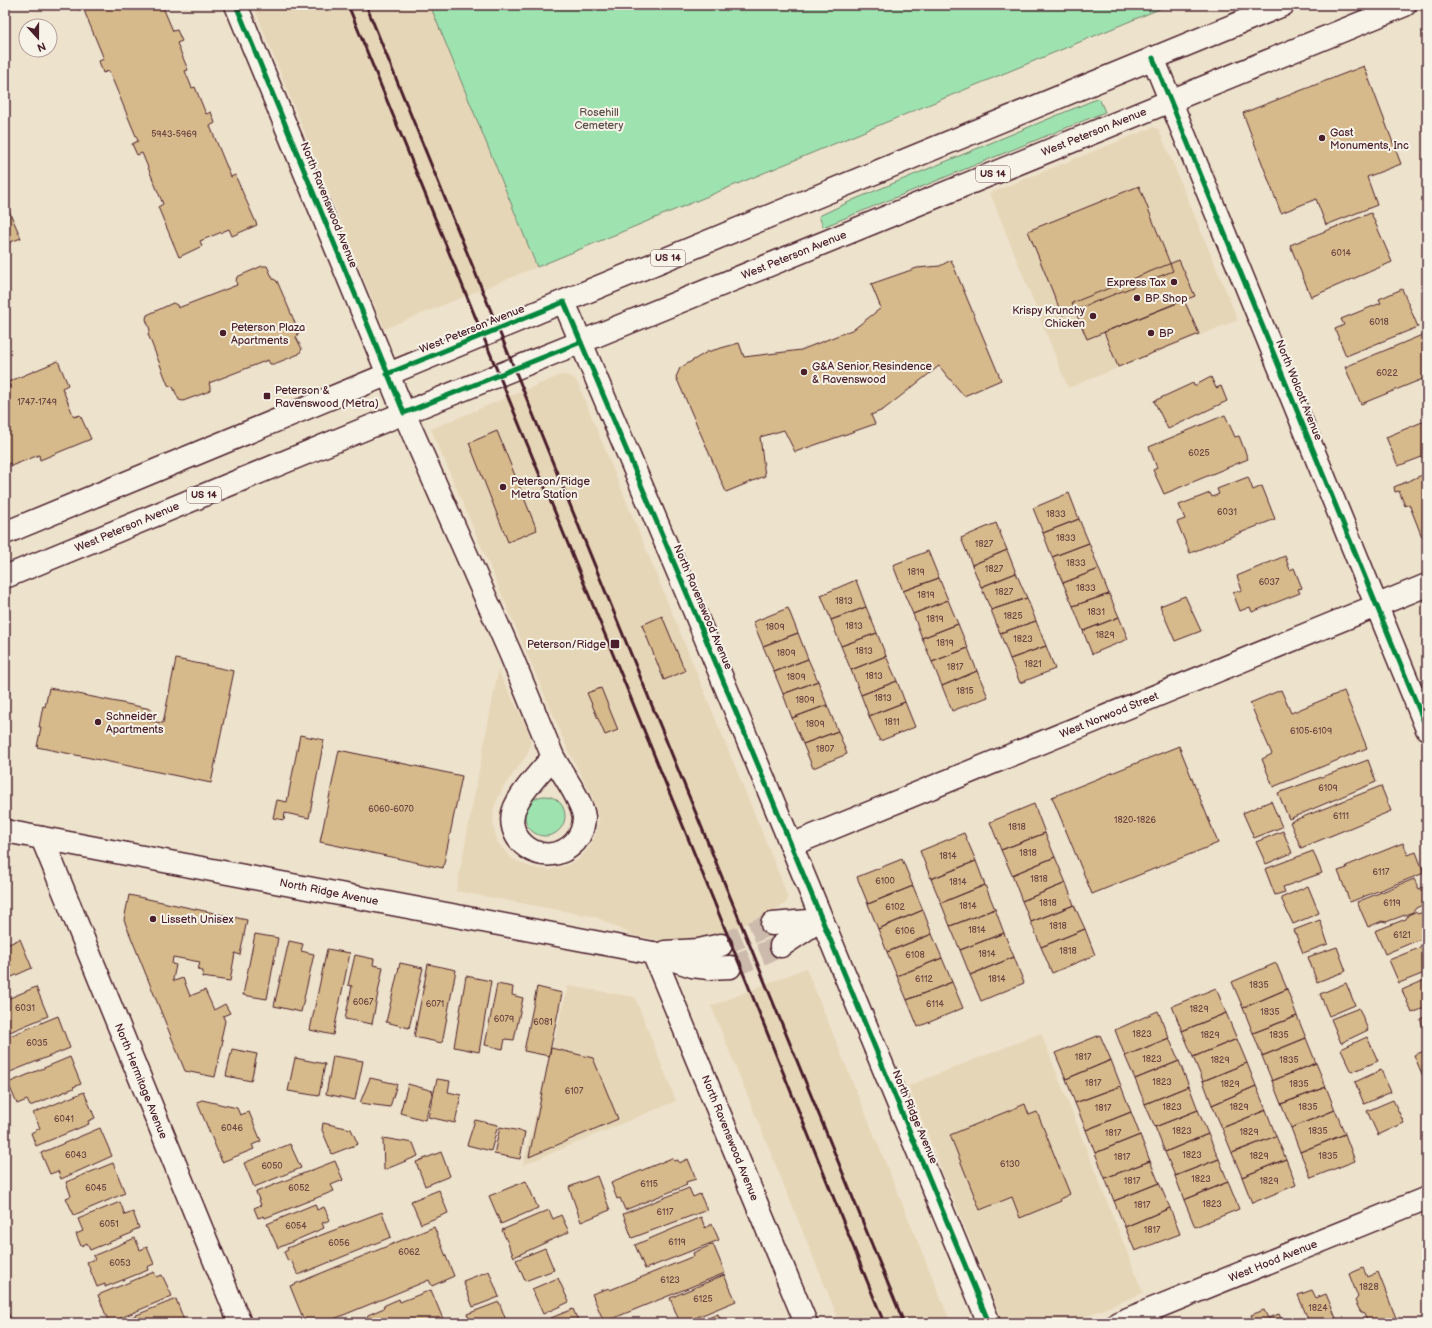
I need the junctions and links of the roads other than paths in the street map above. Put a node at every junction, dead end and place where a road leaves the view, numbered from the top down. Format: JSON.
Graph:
{"nodes":[{"id":1,"x":236,"y":5,"type":"edge"},
{"id":2,"x":1283,"y":5,"type":"edge"},
{"id":3,"x":1405,"y":5,"type":"edge"},
{"id":4,"x":1153,"y":58,"type":"junction"},
{"id":5,"x":1170,"y":101,"type":"junction"},
{"id":6,"x":564,"y":302,"type":"junction"},
{"id":7,"x":581,"y":342,"type":"junction"},
{"id":8,"x":387,"y":374,"type":"junction"},
{"id":9,"x":404,"y":413,"type":"junction"},
{"id":10,"x":5,"y":533,"type":"edge"},
{"id":11,"x":5,"y":577,"type":"edge"},
{"id":12,"x":1427,"y":585,"type":"edge"},
{"id":13,"x":1376,"y":606,"type":"junction"},
{"id":14,"x":1427,"y":729,"type":"edge"},
{"id":15,"x":553,"y":757,"type":"dead end"},
{"id":16,"x":5,"y":831,"type":"edge"},
{"id":17,"x":42,"y":838,"type":"junction"},
{"id":18,"x":790,"y":845,"type":"junction"},
{"id":19,"x":821,"y":920,"type":"junction"},
{"id":20,"x":772,"y":924,"type":"tunnel mouth"},
{"id":21,"x":721,"y":945,"type":"tunnel mouth"},
{"id":22,"x":781,"y":946,"type":"tunnel mouth"},
{"id":23,"x":653,"y":953,"type":"junction"},
{"id":24,"x":730,"y":967,"type":"tunnel mouth"},
{"id":25,"x":1427,"y":1198,"type":"edge"},
{"id":26,"x":240,"y":1323,"type":"edge"},
{"id":27,"x":806,"y":1323,"type":"edge"},
{"id":28,"x":989,"y":1323,"type":"edge"},
{"id":29,"x":1118,"y":1323,"type":"edge"}],
"edges":[{"from":1,"to":8,"type":"main road","name":"North Ravenswood Avenue"},
{"from":2,"to":4,"type":"main road","name":"West Peterson Avenue","number":"US 14"},
{"from":3,"to":5,"type":"main road","name":"West Peterson Avenue","number":"US 14"},
{"from":4,"to":5,"type":"main road","name":"North Wolcott Avenue"},
{"from":4,"to":6,"type":"main road","name":"West Peterson Avenue","number":"US 14"},
{"from":5,"to":7,"type":"main road","name":"West Peterson Avenue","number":"US 14"},
{"from":5,"to":13,"type":"main road","name":"North Wolcott Avenue"},
{"from":6,"to":7,"type":"main road","name":"North Ravenswood Avenue"},
{"from":6,"to":8,"type":"main road","name":"West Peterson Avenue","number":"US 14"},
{"from":7,"to":9,"type":"main road","name":"West Peterson Avenue","number":"US 14"},
{"from":7,"to":18,"type":"main road","name":"North Ravenswood Avenue"},
{"from":8,"to":9,"type":"main road","name":"North Ravenswood Avenue"},
{"from":8,"to":10,"type":"main road","name":"West Peterson Avenue","number":"US 14"},
{"from":9,"to":11,"type":"main road","name":"West Peterson Avenue","number":"US 14"},
{"from":9,"to":15,"type":"main road","name":"North Ravenswood Avenue"},
{"from":12,"to":13,"type":"main road","name":"West Norwood Street"},
{"from":13,"to":14,"type":"main road","name":"North Wolcott Avenue"},
{"from":13,"to":18,"type":"main road","name":"West Norwood Street"},
{"from":16,"to":17,"type":"main road","name":"North Ridge Avenue"},
{"from":17,"to":23,"type":"main road","name":"North Ridge Avenue"},
{"from":17,"to":26,"type":"main road","name":"North Hermitage Avenue"},
{"from":18,"to":19,"type":"main road","name":"North Ravenswood Avenue"},
{"from":19,"to":20,"type":"main road"},
{"from":19,"to":22,"type":"main road"},
{"from":19,"to":28,"type":"main road","name":"North Ridge Avenue"},
{"from":21,"to":23,"type":"main road","name":"North Ridge Avenue"},
{"from":23,"to":24,"type":"main road","name":"North Ridge Avenue"},
{"from":23,"to":27,"type":"main road","name":"North Ravenswood Avenue"},
{"from":25,"to":29,"type":"main road","name":"West Hood Avenue"}]}
